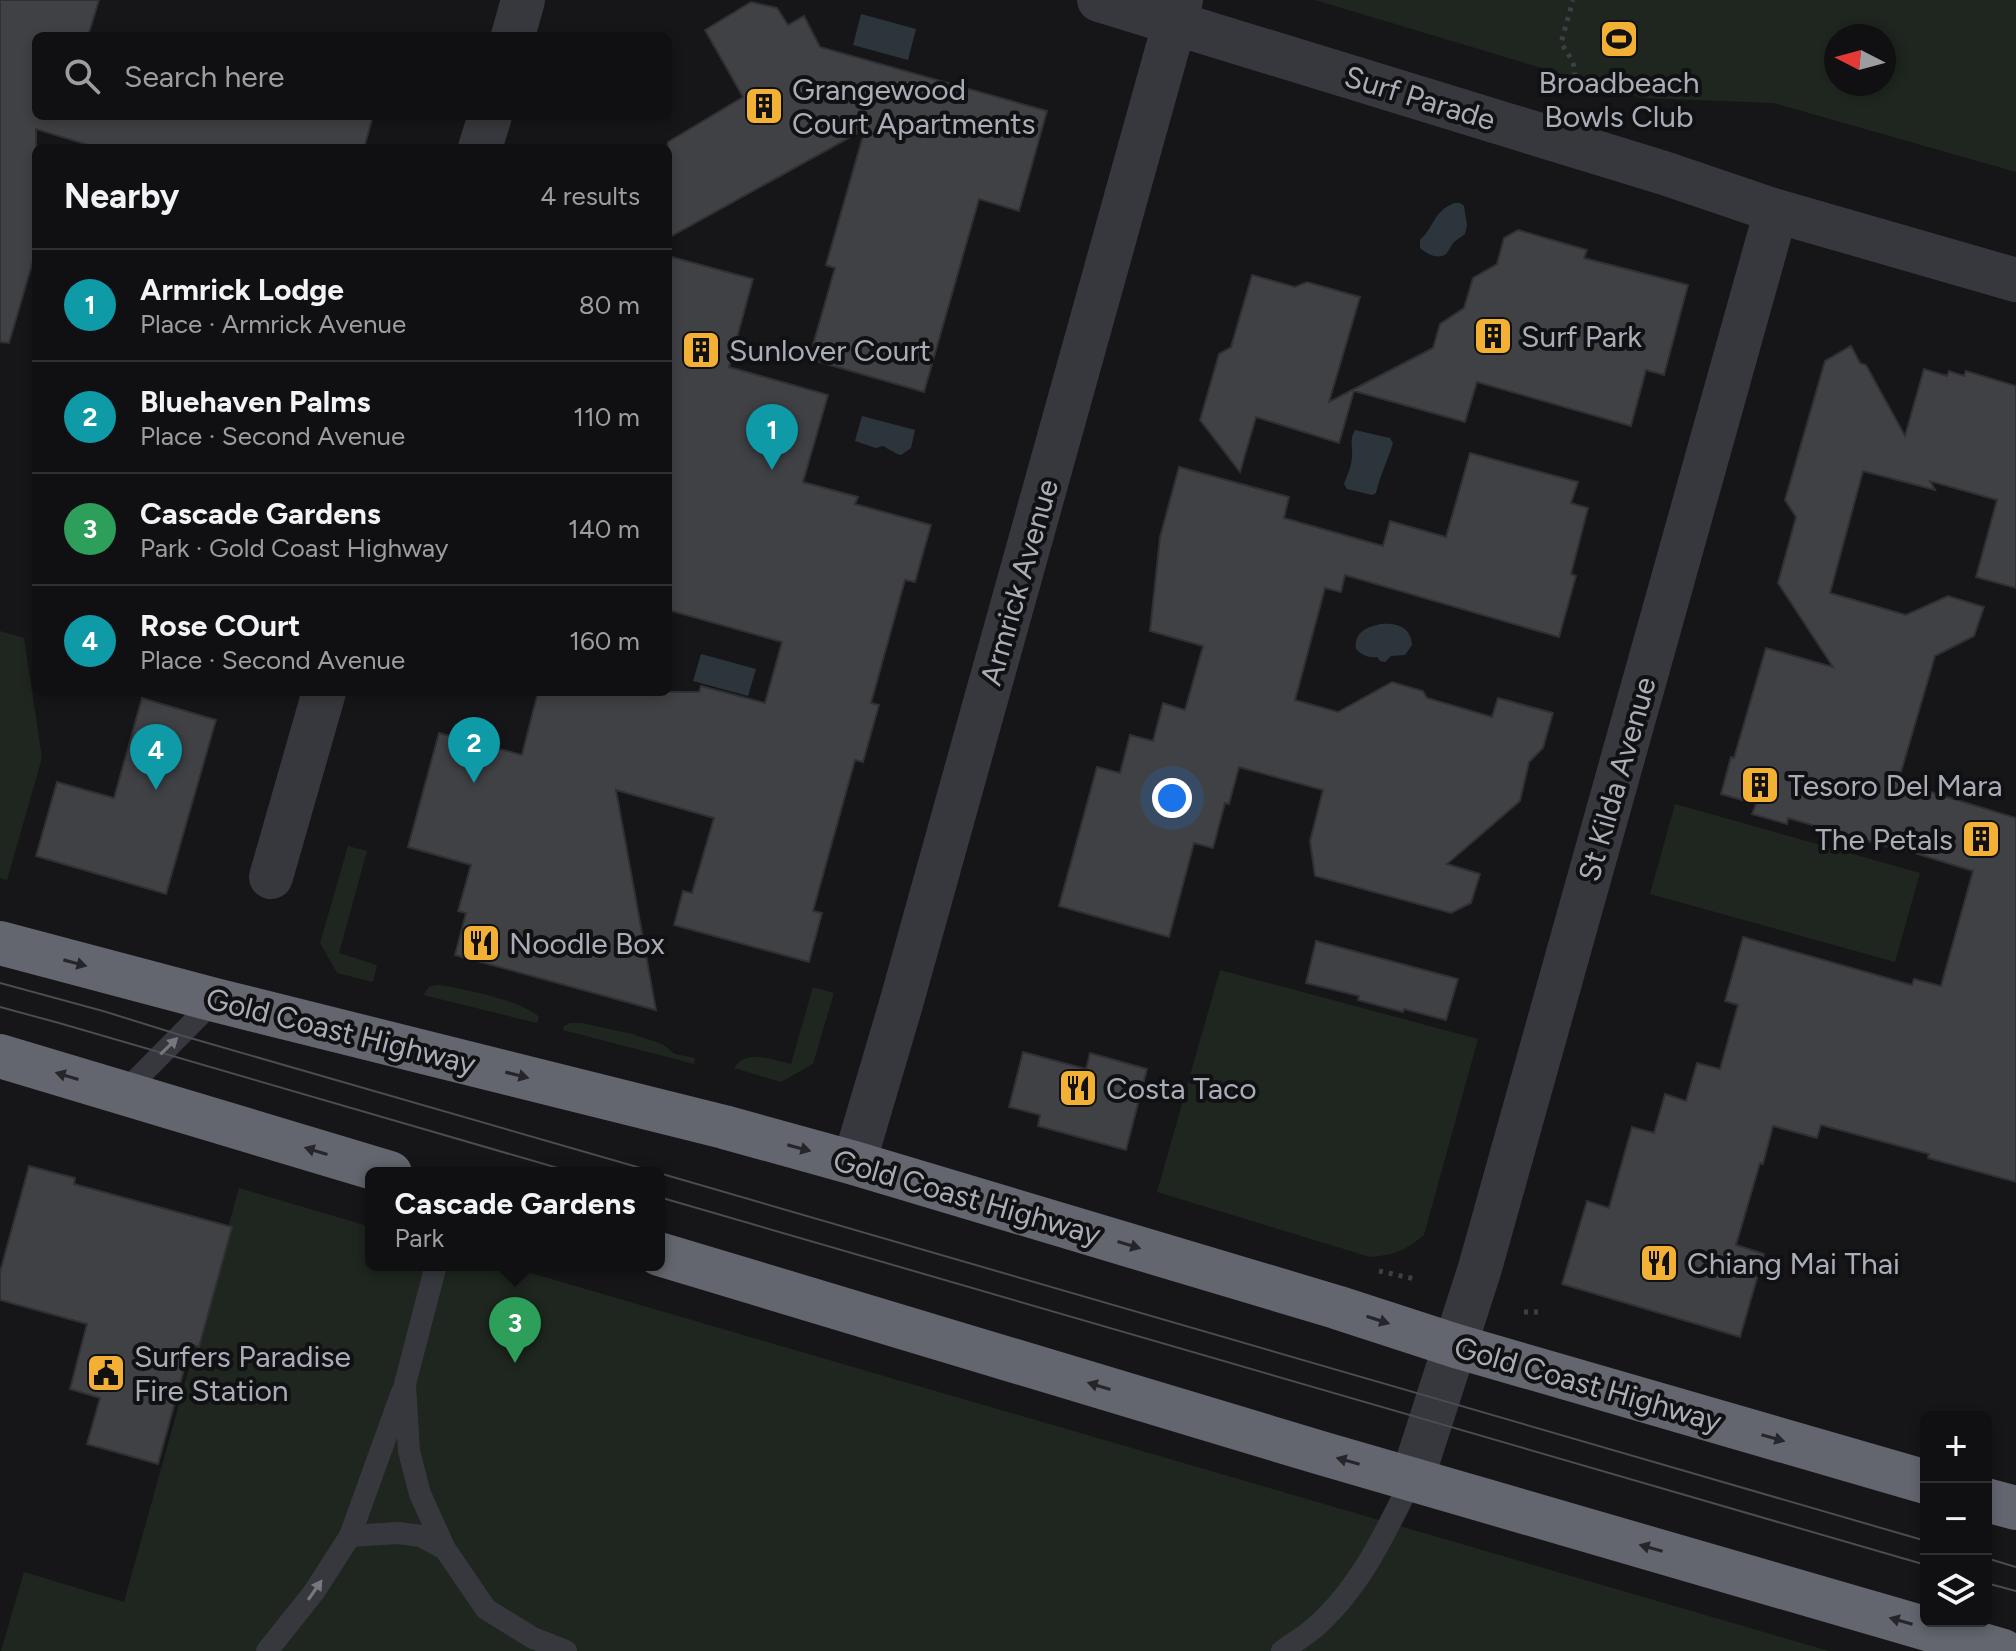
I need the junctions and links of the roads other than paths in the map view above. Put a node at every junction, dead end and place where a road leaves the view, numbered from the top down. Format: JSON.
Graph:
{"nodes":[{"id":1,"x":523,"y":0,"type":"edge"},
{"id":2,"x":1099,"y":0,"type":"edge"},
{"id":3,"x":1177,"y":12,"type":"edge"},
{"id":4,"x":514,"y":32,"type":"edge"},
{"id":5,"x":489,"y":120,"type":"edge"},
{"id":6,"x":481,"y":144,"type":"edge"},
{"id":7,"x":1776,"y":211,"type":"junction"},
{"id":8,"x":2016,"y":280,"type":"edge"},
{"id":9,"x":323,"y":696,"type":"edge"},
{"id":10,"x":271,"y":877,"type":"dead end"},
{"id":11,"x":0,"y":943,"type":"edge"},
{"id":12,"x":215,"y":1000,"type":"junction"},
{"id":13,"x":0,"y":1056,"type":"edge"},
{"id":14,"x":123,"y":1093,"type":"junction"},
{"id":15,"x":854,"y":1163,"type":"junction"},
{"id":16,"x":370,"y":1167,"type":"edge"},
{"id":17,"x":665,"y":1256,"type":"edge"},
{"id":18,"x":434,"y":1271,"type":"edge"},
{"id":19,"x":1456,"y":1346,"type":"junction"},
{"id":20,"x":405,"y":1384,"type":"junction"},
{"id":21,"x":1412,"y":1479,"type":"junction"},
{"id":22,"x":1920,"y":1480,"type":"edge"},
{"id":23,"x":1992,"y":1502,"type":"edge"},
{"id":24,"x":2016,"y":1508,"type":"edge"},
{"id":25,"x":350,"y":1536,"type":"junction"},
{"id":26,"x":445,"y":1549,"type":"junction"},
{"id":27,"x":267,"y":1651,"type":"edge"},
{"id":28,"x":566,"y":1651,"type":"edge"},
{"id":29,"x":1282,"y":1651,"type":"edge"},
{"id":30,"x":2003,"y":1651,"type":"edge"}],
"edges":[{"from":1,"to":4,"type":"street"},
{"from":2,"to":3,"type":"street","name":"Surf Parade"},
{"from":3,"to":7,"type":"street","name":"Surf Parade"},
{"from":3,"to":15,"type":"street","name":"Armrick Avenue"},
{"from":5,"to":6,"type":"street"},
{"from":7,"to":8,"type":"street","name":"Surf Parade"},
{"from":7,"to":19,"type":"street","name":"St Kilda Avenue"},
{"from":9,"to":10,"type":"street"},
{"from":11,"to":12,"type":"highway","name":"Gold Coast Highway","one_way":true},
{"from":14,"to":12,"type":"lane","one_way":true},
{"from":12,"to":15,"type":"highway","name":"Gold Coast Highway","one_way":true},
{"from":14,"to":13,"type":"highway","one_way":true},
{"from":16,"to":14,"type":"highway","one_way":true},
{"from":15,"to":19,"type":"highway","name":"Gold Coast Highway","one_way":true},
{"from":21,"to":17,"type":"highway","one_way":true},
{"from":18,"to":20,"type":"lane"},
{"from":19,"to":21,"type":"street","name":"St Kilda Avenue"},
{"from":19,"to":22,"type":"highway","name":"Gold Coast Highway","one_way":true},
{"from":20,"to":25,"type":"lane"},
{"from":20,"to":26,"type":"lane"},
{"from":21,"to":29,"type":"lane"},
{"from":30,"to":21,"type":"highway","one_way":true},
{"from":23,"to":24,"type":"highway"},
{"from":25,"to":26,"type":"lane"},
{"from":27,"to":25,"type":"lane","one_way":true},
{"from":26,"to":28,"type":"lane"}]}
